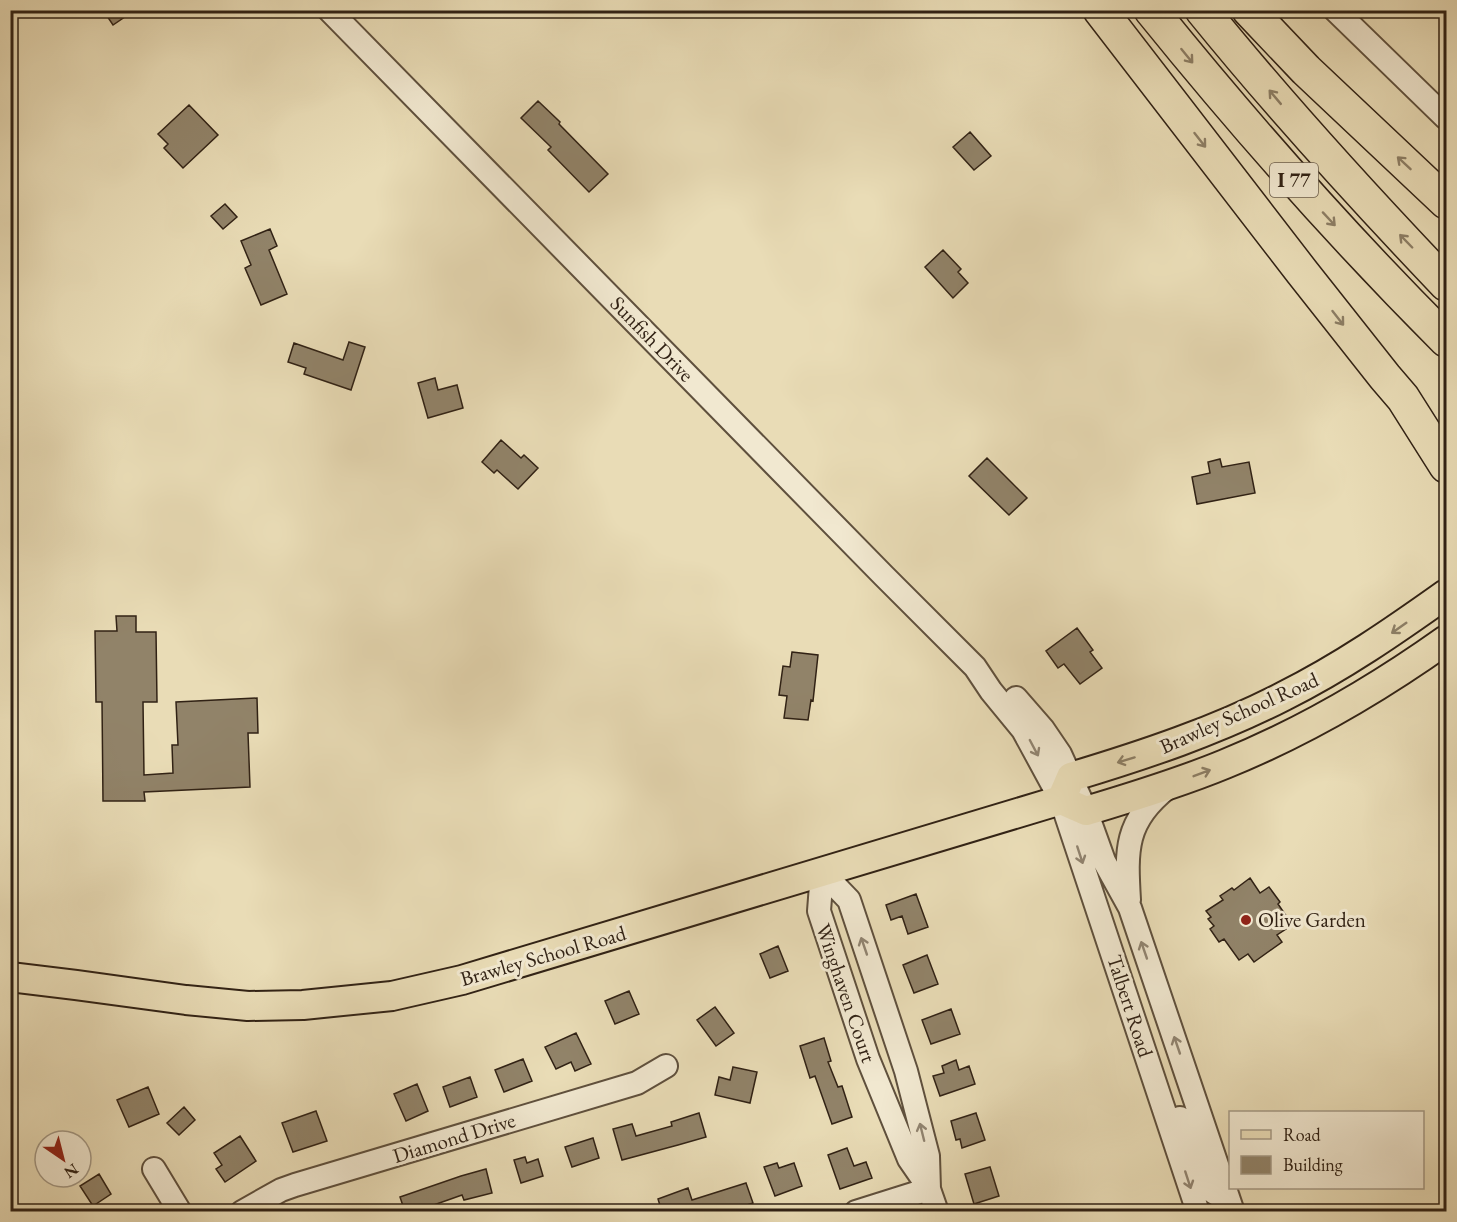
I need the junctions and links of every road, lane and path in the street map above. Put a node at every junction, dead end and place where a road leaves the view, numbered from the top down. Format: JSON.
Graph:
{"nodes":[{"id":1,"x":329,"y":10,"type":"edge"},
{"id":2,"x":1100,"y":10,"type":"edge"},
{"id":3,"x":1150,"y":10,"type":"edge"},
{"id":4,"x":1202,"y":10,"type":"edge"},
{"id":5,"x":1249,"y":10,"type":"edge"},
{"id":6,"x":1335,"y":10,"type":"edge"},
{"id":7,"x":1446,"y":118,"type":"edge"},
{"id":8,"x":1446,"y":202,"type":"edge"},
{"id":9,"x":1446,"y":284,"type":"edge"},
{"id":10,"x":1446,"y":340,"type":"edge"},
{"id":11,"x":1403,"y":398,"type":"junction"},
{"id":12,"x":1446,"y":431,"type":"edge"},
{"id":13,"x":1446,"y":466,"type":"edge"},
{"id":14,"x":1446,"y":594,"type":"edge"},
{"id":15,"x":1446,"y":640,"type":"edge"},
{"id":16,"x":1171,"y":784,"type":"junction"},
{"id":17,"x":1073,"y":796,"type":"junction"},
{"id":18,"x":822,"y":872,"type":"junction"},
{"id":19,"x":1130,"y":908,"type":"junction"},
{"id":20,"x":10,"y":977,"type":"edge"},
{"id":21,"x":1141,"y":1039,"type":"junction"},
{"id":22,"x":666,"y":1066,"type":"dead end"},
{"id":23,"x":154,"y":1169,"type":"dead end"},
{"id":24,"x":929,"y":1190,"type":"junction"},
{"id":25,"x":1230,"y":1204,"type":"edge"},
{"id":26,"x":180,"y":1212,"type":"edge"},
{"id":27,"x":242,"y":1212,"type":"edge"},
{"id":28,"x":856,"y":1212,"type":"edge"},
{"id":29,"x":937,"y":1212,"type":"edge"},
{"id":30,"x":1198,"y":1212,"type":"edge"}],
"edges":[{"from":1,"to":17,"type":"street","name":"Sunfish Drive"},
{"from":2,"to":11,"type":"highway","one_way":true},
{"from":3,"to":10,"type":"highway","number":"I 77","one_way":true},
{"from":9,"to":4,"type":"highway","number":"I 77","one_way":true},
{"from":8,"to":5,"type":"highway","one_way":true},
{"from":6,"to":7,"type":"street"},
{"from":11,"to":12,"type":"highway"},
{"from":11,"to":13,"type":"highway"},
{"from":14,"to":17,"type":"main road","name":"Brawley School Road","one_way":true},
{"from":16,"to":15,"type":"main road","name":"Brawley School Road","one_way":true},
{"from":16,"to":17,"type":"main road","name":"Brawley School Road"},
{"from":16,"to":19,"type":"street"},
{"from":17,"to":18,"type":"main road","name":"Brawley School Road"},
{"from":17,"to":19,"type":"street","name":"Talbert Road"},
{"from":17,"to":21,"type":"street","name":"Talbert Road","one_way":true},
{"from":18,"to":20,"type":"main road","name":"Brawley School Road"},
{"from":18,"to":24,"type":"street","name":"Winghaven Court"},
{"from":24,"to":18,"type":"street","name":"Winghaven Court","one_way":true},
{"from":25,"to":19,"type":"street","name":"Talbert Road","one_way":true},
{"from":21,"to":25,"type":"street"},
{"from":21,"to":30,"type":"street","name":"Talbert Road","one_way":true},
{"from":22,"to":27,"type":"street","name":"Diamond Drive"},
{"from":23,"to":26,"type":"street"},
{"from":24,"to":28,"type":"street"},
{"from":24,"to":29,"type":"street","name":"Winghaven Court"}]}
